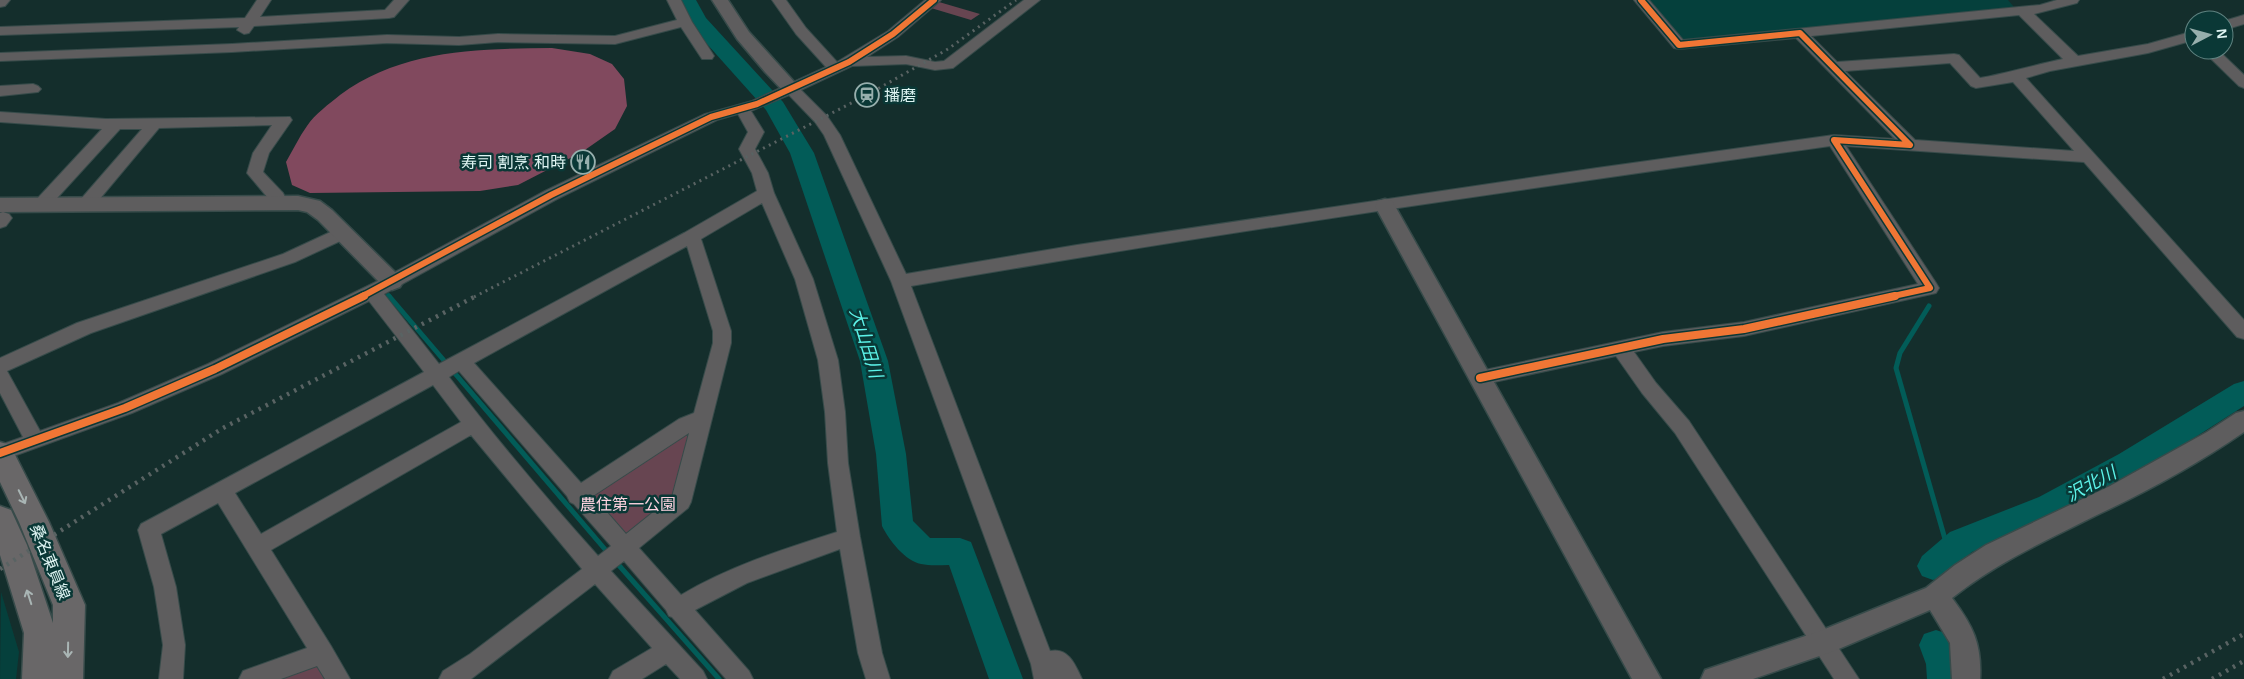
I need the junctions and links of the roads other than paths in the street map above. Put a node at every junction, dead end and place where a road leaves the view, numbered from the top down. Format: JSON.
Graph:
{"nodes":[{"id":1,"x":3,"y":0,"type":"edge"},
{"id":2,"x":264,"y":0,"type":"edge"},
{"id":3,"x":402,"y":0,"type":"edge"},
{"id":4,"x":674,"y":0,"type":"edge"},
{"id":5,"x":720,"y":0,"type":"edge"},
{"id":6,"x":779,"y":0,"type":"edge"},
{"id":7,"x":934,"y":0,"type":"edge"},
{"id":8,"x":1033,"y":0,"type":"edge"},
{"id":9,"x":1642,"y":0,"type":"edge"},
{"id":10,"x":2068,"y":1,"type":"edge"},
{"id":11,"x":0,"y":3,"type":"edge"},
{"id":12,"x":2022,"y":10,"type":"junction"},
{"id":13,"x":248,"y":22,"type":"junction"},
{"id":14,"x":685,"y":22,"type":"junction"},
{"id":15,"x":0,"y":31,"type":"edge"},
{"id":16,"x":1800,"y":33,"type":"junction"},
{"id":17,"x":2184,"y":39,"type":"edge"},
{"id":18,"x":232,"y":48,"type":"junction"},
{"id":19,"x":707,"y":56,"type":"dead end"},
{"id":20,"x":0,"y":57,"type":"edge"},
{"id":21,"x":2220,"y":60,"type":"edge"},
{"id":22,"x":2074,"y":61,"type":"junction"},
{"id":23,"x":842,"y":65,"type":"junction"},
{"id":24,"x":1833,"y":67,"type":"junction"},
{"id":25,"x":2018,"y":78,"type":"junction"},
{"id":26,"x":2244,"y":83,"type":"edge"},
{"id":27,"x":33,"y":89,"type":"dead end"},
{"id":28,"x":788,"y":90,"type":"junction"},
{"id":29,"x":0,"y":91,"type":"edge"},
{"id":30,"x":750,"y":107,"type":"junction"},
{"id":31,"x":0,"y":117,"type":"edge"},
{"id":32,"x":155,"y":123,"type":"junction"},
{"id":33,"x":115,"y":124,"type":"junction"},
{"id":34,"x":1834,"y":140,"type":"junction"},
{"id":35,"x":1910,"y":145,"type":"junction"},
{"id":36,"x":2089,"y":157,"type":"junction"},
{"id":37,"x":766,"y":193,"type":"junction"},
{"id":38,"x":87,"y":203,"type":"junction"},
{"id":39,"x":276,"y":203,"type":"junction"},
{"id":40,"x":42,"y":204,"type":"junction"},
{"id":41,"x":1385,"y":206,"type":"junction"},
{"id":42,"x":1,"y":215,"type":"edge"},
{"id":43,"x":343,"y":233,"type":"junction"},
{"id":44,"x":690,"y":236,"type":"junction"},
{"id":45,"x":900,"y":281,"type":"junction"},
{"id":46,"x":392,"y":282,"type":"junction"},
{"id":47,"x":372,"y":292,"type":"junction"},
{"id":48,"x":2244,"y":332,"type":"edge"},
{"id":49,"x":1620,"y":347,"type":"junction"},
{"id":50,"x":0,"y":366,"type":"edge"},
{"id":51,"x":450,"y":368,"type":"junction"},
{"id":52,"x":0,"y":375,"type":"edge"},
{"id":53,"x":1480,"y":378,"type":"junction"},
{"id":54,"x":702,"y":418,"type":"junction"},
{"id":55,"x":2244,"y":420,"type":"edge"},
{"id":56,"x":474,"y":424,"type":"junction"},
{"id":57,"x":14,"y":449,"type":"edge"},
{"id":58,"x":223,"y":492,"type":"junction"},
{"id":59,"x":577,"y":496,"type":"junction"},
{"id":60,"x":0,"y":519,"type":"edge"},
{"id":61,"x":849,"y":536,"type":"junction"},
{"id":62,"x":256,"y":548,"type":"junction"},
{"id":63,"x":612,"y":558,"type":"junction"},
{"id":64,"x":1935,"y":596,"type":"junction"},
{"id":65,"x":678,"y":609,"type":"junction"},
{"id":66,"x":1824,"y":642,"type":"junction"},
{"id":67,"x":668,"y":650,"type":"junction"},
{"id":68,"x":323,"y":653,"type":"junction"},
{"id":69,"x":1045,"y":671,"type":"edge"},
{"id":70,"x":38,"y":679,"type":"edge"},
{"id":71,"x":67,"y":679,"type":"edge"},
{"id":72,"x":171,"y":679,"type":"edge"},
{"id":73,"x":250,"y":679,"type":"edge"},
{"id":74,"x":338,"y":679,"type":"edge"},
{"id":75,"x":451,"y":679,"type":"edge"},
{"id":76,"x":621,"y":679,"type":"edge"},
{"id":77,"x":695,"y":679,"type":"edge"},
{"id":78,"x":741,"y":679,"type":"edge"},
{"id":79,"x":878,"y":679,"type":"edge"},
{"id":80,"x":1070,"y":679,"type":"edge"},
{"id":81,"x":1647,"y":679,"type":"edge"},
{"id":82,"x":1714,"y":679,"type":"edge"},
{"id":83,"x":1847,"y":679,"type":"edge"},
{"id":84,"x":1966,"y":679,"type":"edge"}],
"edges":[{"from":1,"to":11,"type":"street"},
{"from":2,"to":13,"type":"street"},
{"from":3,"to":13,"type":"street"},
{"from":4,"to":14,"type":"street"},
{"from":5,"to":28,"type":"street"},
{"from":6,"to":23,"type":"street"},
{"from":7,"to":23,"type":"street"},
{"from":8,"to":23,"type":"street"},
{"from":9,"to":16,"type":"street"},
{"from":10,"to":12,"type":"street"},
{"from":12,"to":16,"type":"street"},
{"from":12,"to":22,"type":"street"},
{"from":13,"to":15,"type":"street"},
{"from":13,"to":18,"type":"street"},
{"from":14,"to":18,"type":"street"},
{"from":14,"to":19,"type":"street"},
{"from":16,"to":24,"type":"street"},
{"from":17,"to":22,"type":"street"},
{"from":18,"to":20,"type":"street"},
{"from":21,"to":26,"type":"street"},
{"from":22,"to":25,"type":"street"},
{"from":23,"to":28,"type":"street"},
{"from":24,"to":25,"type":"street"},
{"from":24,"to":35,"type":"street"},
{"from":25,"to":36,"type":"street"},
{"from":27,"to":29,"type":"street"},
{"from":28,"to":30,"type":"street"},
{"from":28,"to":45,"type":"street"},
{"from":30,"to":37,"type":"street"},
{"from":30,"to":46,"type":"street"},
{"from":31,"to":33,"type":"street"},
{"from":32,"to":33,"type":"street"},
{"from":32,"to":38,"type":"street"},
{"from":32,"to":39,"type":"street"},
{"from":33,"to":40,"type":"street"},
{"from":34,"to":35,"type":"street"},
{"from":34,"to":41,"type":"street"},
{"from":34,"to":49,"type":"street"},
{"from":35,"to":36,"type":"street"},
{"from":36,"to":48,"type":"street"},
{"from":37,"to":44,"type":"street"},
{"from":37,"to":61,"type":"street"},
{"from":38,"to":39,"type":"street"},
{"from":38,"to":40,"type":"street"},
{"from":39,"to":43,"type":"street"},
{"from":40,"to":42,"type":"street"},
{"from":41,"to":45,"type":"street"},
{"from":41,"to":53,"type":"street"},
{"from":43,"to":46,"type":"street"},
{"from":43,"to":50,"type":"street"},
{"from":44,"to":51,"type":"street"},
{"from":44,"to":54,"type":"street"},
{"from":45,"to":69,"type":"street"},
{"from":46,"to":47,"type":"street"},
{"from":47,"to":51,"type":"street"},
{"from":47,"to":57,"type":"street"},
{"from":49,"to":53,"type":"street"},
{"from":49,"to":66,"type":"street"},
{"from":51,"to":56,"type":"street"},
{"from":51,"to":58,"type":"street"},
{"from":51,"to":59,"type":"street"},
{"from":52,"to":57,"type":"street"},
{"from":53,"to":81,"type":"street"},
{"from":54,"to":59,"type":"street"},
{"from":54,"to":63,"type":"street"},
{"from":55,"to":64,"type":"street"},
{"from":56,"to":62,"type":"street"},
{"from":56,"to":63,"type":"street"},
{"from":57,"to":71,"type":"main road","name":"桑名東員線","one_way":true},
{"from":58,"to":62,"type":"street"},
{"from":58,"to":72,"type":"street"},
{"from":59,"to":63,"type":"street"},
{"from":70,"to":60,"type":"main road","name":"桑名東員線","one_way":true},
{"from":61,"to":65,"type":"street"},
{"from":61,"to":79,"type":"street"},
{"from":62,"to":68,"type":"street"},
{"from":63,"to":65,"type":"street"},
{"from":63,"to":67,"type":"street"},
{"from":63,"to":75,"type":"street"},
{"from":64,"to":66,"type":"street"},
{"from":64,"to":84,"type":"street"},
{"from":65,"to":78,"type":"street"},
{"from":66,"to":82,"type":"street"},
{"from":66,"to":83,"type":"street"},
{"from":67,"to":76,"type":"street"},
{"from":67,"to":77,"type":"street"},
{"from":68,"to":73,"type":"street"},
{"from":68,"to":74,"type":"street"},
{"from":69,"to":80,"type":"street"}]}
